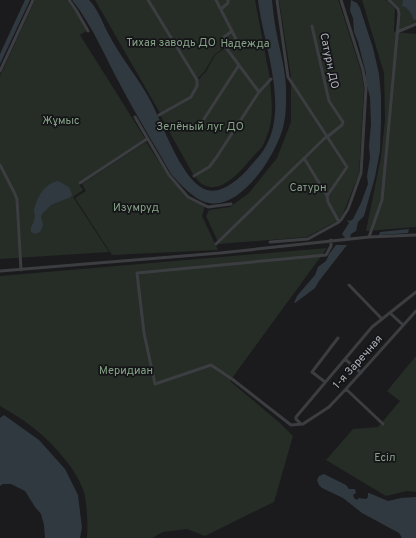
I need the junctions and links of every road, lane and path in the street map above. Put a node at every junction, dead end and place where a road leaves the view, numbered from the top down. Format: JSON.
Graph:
{"nodes":[{"id":1,"x":33,"y":0,"type":"edge"},
{"id":2,"x":68,"y":0,"type":"edge"},
{"id":3,"x":148,"y":0,"type":"edge"},
{"id":4,"x":216,"y":0,"type":"edge"},
{"id":5,"x":228,"y":0,"type":"edge"},
{"id":6,"x":277,"y":0,"type":"edge"},
{"id":7,"x":341,"y":0,"type":"edge"},
{"id":8,"x":389,"y":0,"type":"edge"},
{"id":9,"x":221,"y":9,"type":"junction"},
{"id":10,"x":416,"y":24,"type":"edge"},
{"id":11,"x":312,"y":26,"type":"dead end"},
{"id":12,"x":88,"y":31,"type":"dead end"},
{"id":13,"x":232,"y":31,"type":"junction"},
{"id":14,"x":397,"y":32,"type":"junction"},
{"id":15,"x":236,"y":39,"type":"dead end"},
{"id":16,"x":239,"y":65,"type":"junction"},
{"id":17,"x":0,"y":71,"type":"edge"},
{"id":18,"x":271,"y":79,"type":"dead end"},
{"id":19,"x":259,"y":92,"type":"junction"},
{"id":20,"x":159,"y":115,"type":"dead end"},
{"id":21,"x":135,"y":117,"type":"dead end"},
{"id":22,"x":196,"y":128,"type":"dead end"},
{"id":23,"x":327,"y":136,"type":"junction"},
{"id":24,"x":147,"y":139,"type":"junction"},
{"id":25,"x":304,"y":158,"type":"junction"},
{"id":26,"x":0,"y":165,"type":"edge"},
{"id":27,"x":194,"y":176,"type":"dead end"},
{"id":28,"x":80,"y":184,"type":"dead end"},
{"id":29,"x":327,"y":196,"type":"junction"},
{"id":30,"x":231,"y":204,"type":"dead end"},
{"id":31,"x":339,"y":221,"type":"junction"},
{"id":32,"x":416,"y":235,"type":"edge"},
{"id":33,"x":369,"y":237,"type":"junction"},
{"id":34,"x":331,"y":240,"type":"junction"},
{"id":35,"x":270,"y":242,"type":"dead end"},
{"id":36,"x":216,"y":244,"type":"dead end"},
{"id":37,"x":21,"y":270,"type":"junction"},
{"id":38,"x":0,"y":271,"type":"edge"},
{"id":39,"x":349,"y":285,"type":"dead end"},
{"id":40,"x":416,"y":292,"type":"edge"},
{"id":41,"x":416,"y":311,"type":"edge"},
{"id":42,"x":390,"y":313,"type":"junction"},
{"id":43,"x":382,"y":319,"type":"junction"},
{"id":44,"x":403,"y":325,"type":"junction"},
{"id":45,"x":338,"y":338,"type":"dead end"},
{"id":46,"x":345,"y":359,"type":"junction"},
{"id":47,"x":360,"y":373,"type":"junction"},
{"id":48,"x":325,"y":382,"type":"junction"},
{"id":49,"x":346,"y":390,"type":"junction"},
{"id":50,"x":300,"y":423,"type":"junction"},
{"id":51,"x":383,"y":424,"type":"dead end"}],
"edges":[{"from":1,"to":17,"type":"street"},
{"from":2,"to":12,"type":"street"},
{"from":3,"to":20,"type":"street"},
{"from":4,"to":9,"type":"street"},
{"from":5,"to":9,"type":"street"},
{"from":6,"to":23,"type":"street"},
{"from":7,"to":31,"type":"street"},
{"from":8,"to":14,"type":"street"},
{"from":9,"to":13,"type":"street"},
{"from":10,"to":14,"type":"street"},
{"from":11,"to":23,"type":"street","name":"Сатурн ДО"},
{"from":13,"to":15,"type":"street"},
{"from":13,"to":16,"type":"street"},
{"from":14,"to":33,"type":"street"},
{"from":16,"to":19,"type":"street"},
{"from":16,"to":22,"type":"street"},
{"from":18,"to":19,"type":"street"},
{"from":19,"to":27,"type":"street"},
{"from":21,"to":24,"type":"street"},
{"from":23,"to":25,"type":"street"},
{"from":23,"to":29,"type":"street"},
{"from":24,"to":28,"type":"street"},
{"from":24,"to":30,"type":"street"},
{"from":25,"to":29,"type":"street"},
{"from":25,"to":36,"type":"street"},
{"from":26,"to":37,"type":"street"},
{"from":29,"to":31,"type":"street"},
{"from":31,"to":35,"type":"street"},
{"from":32,"to":33,"type":"street"},
{"from":33,"to":34,"type":"street"},
{"from":34,"to":37,"type":"street"},
{"from":34,"to":50,"type":"street"},
{"from":37,"to":38,"type":"street"},
{"from":39,"to":43,"type":"street"},
{"from":40,"to":42,"type":"street"},
{"from":41,"to":44,"type":"street","name":"1-я Заречная"},
{"from":42,"to":43,"type":"street"},
{"from":42,"to":44,"type":"street"},
{"from":43,"to":46,"type":"street"},
{"from":44,"to":47,"type":"street","name":"1-я Заречная"},
{"from":45,"to":48,"type":"street"},
{"from":46,"to":47,"type":"street"},
{"from":46,"to":48,"type":"street"},
{"from":47,"to":49,"type":"street","name":"1-я Заречная"},
{"from":48,"to":50,"type":"street"},
{"from":49,"to":50,"type":"street","name":"1-я Заречная"},
{"from":49,"to":51,"type":"street"}]}
